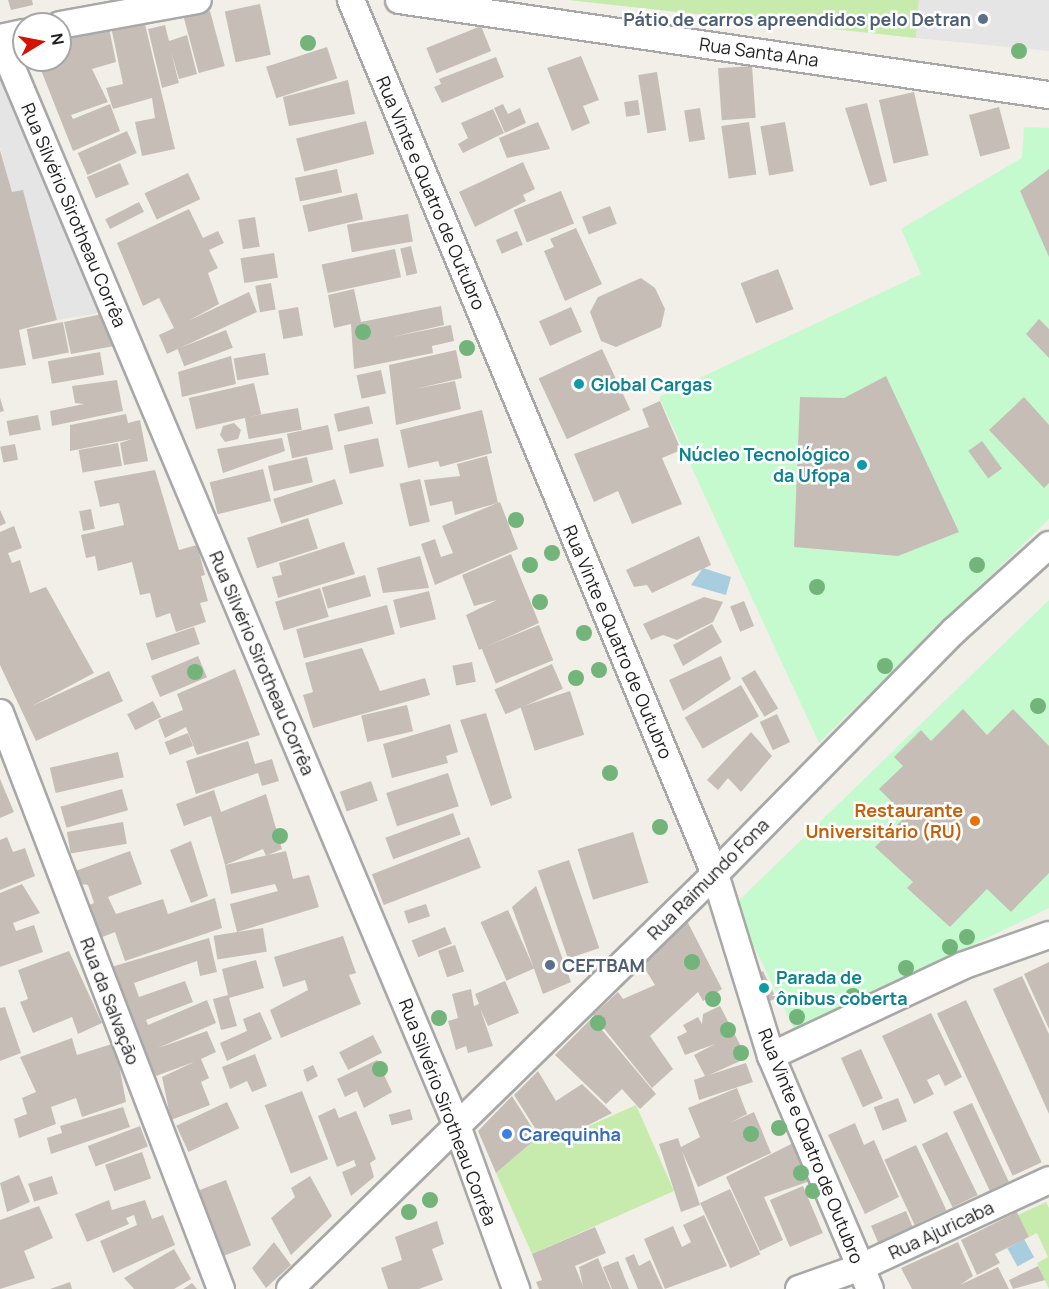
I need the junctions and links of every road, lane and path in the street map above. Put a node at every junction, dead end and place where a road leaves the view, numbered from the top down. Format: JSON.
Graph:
{"nodes":[{"id":1,"x":198,"y":0,"type":"edge"},
{"id":2,"x":351,"y":0,"type":"edge"},
{"id":3,"x":399,"y":0,"type":"edge"},
{"id":4,"x":72,"y":23,"type":"edge"},
{"id":5,"x":0,"y":39,"type":"edge"},
{"id":6,"x":1049,"y":95,"type":"edge"},
{"id":7,"x":1049,"y":545,"type":"edge"},
{"id":8,"x":0,"y":713,"type":"edge"},
{"id":9,"x":715,"y":874,"type":"junction"},
{"id":10,"x":1049,"y":934,"type":"edge"},
{"id":11,"x":771,"y":1056,"type":"junction"},
{"id":12,"x":456,"y":1123,"type":"junction"},
{"id":13,"x":1049,"y":1180,"type":"edge"},
{"id":14,"x":866,"y":1278,"type":"edge"},
{"id":15,"x":221,"y":1289,"type":"edge"},
{"id":16,"x":290,"y":1289,"type":"edge"},
{"id":17,"x":516,"y":1289,"type":"edge"},
{"id":18,"x":799,"y":1289,"type":"edge"}],
"edges":[{"from":1,"to":4,"type":"street"},
{"from":2,"to":9,"type":"street","name":"Rua Vinte e Quatro de Outubro"},
{"from":3,"to":6,"type":"street","name":"Rua Santa Ana"},
{"from":5,"to":12,"type":"street","name":"Rua Silvério Sirotheau Corrêa"},
{"from":7,"to":9,"type":"street","name":"Rua Raimundo Fona"},
{"from":8,"to":15,"type":"street","name":"Rua da Salvação"},
{"from":9,"to":11,"type":"street","name":"Rua Vinte e Quatro de Outubro"},
{"from":9,"to":12,"type":"street","name":"Rua Raimundo Fona"},
{"from":10,"to":11,"type":"street"},
{"from":11,"to":14,"type":"street","name":"Rua Vinte e Quatro de Outubro"},
{"from":12,"to":16,"type":"street","name":"Rua Raimundo Fona"},
{"from":12,"to":17,"type":"street","name":"Rua Silvério Sirotheau Corrêa"},
{"from":13,"to":14,"type":"street","name":"Rua Ajuricaba"},
{"from":14,"to":18,"type":"street","name":"Rua Ajuricaba"}]}
